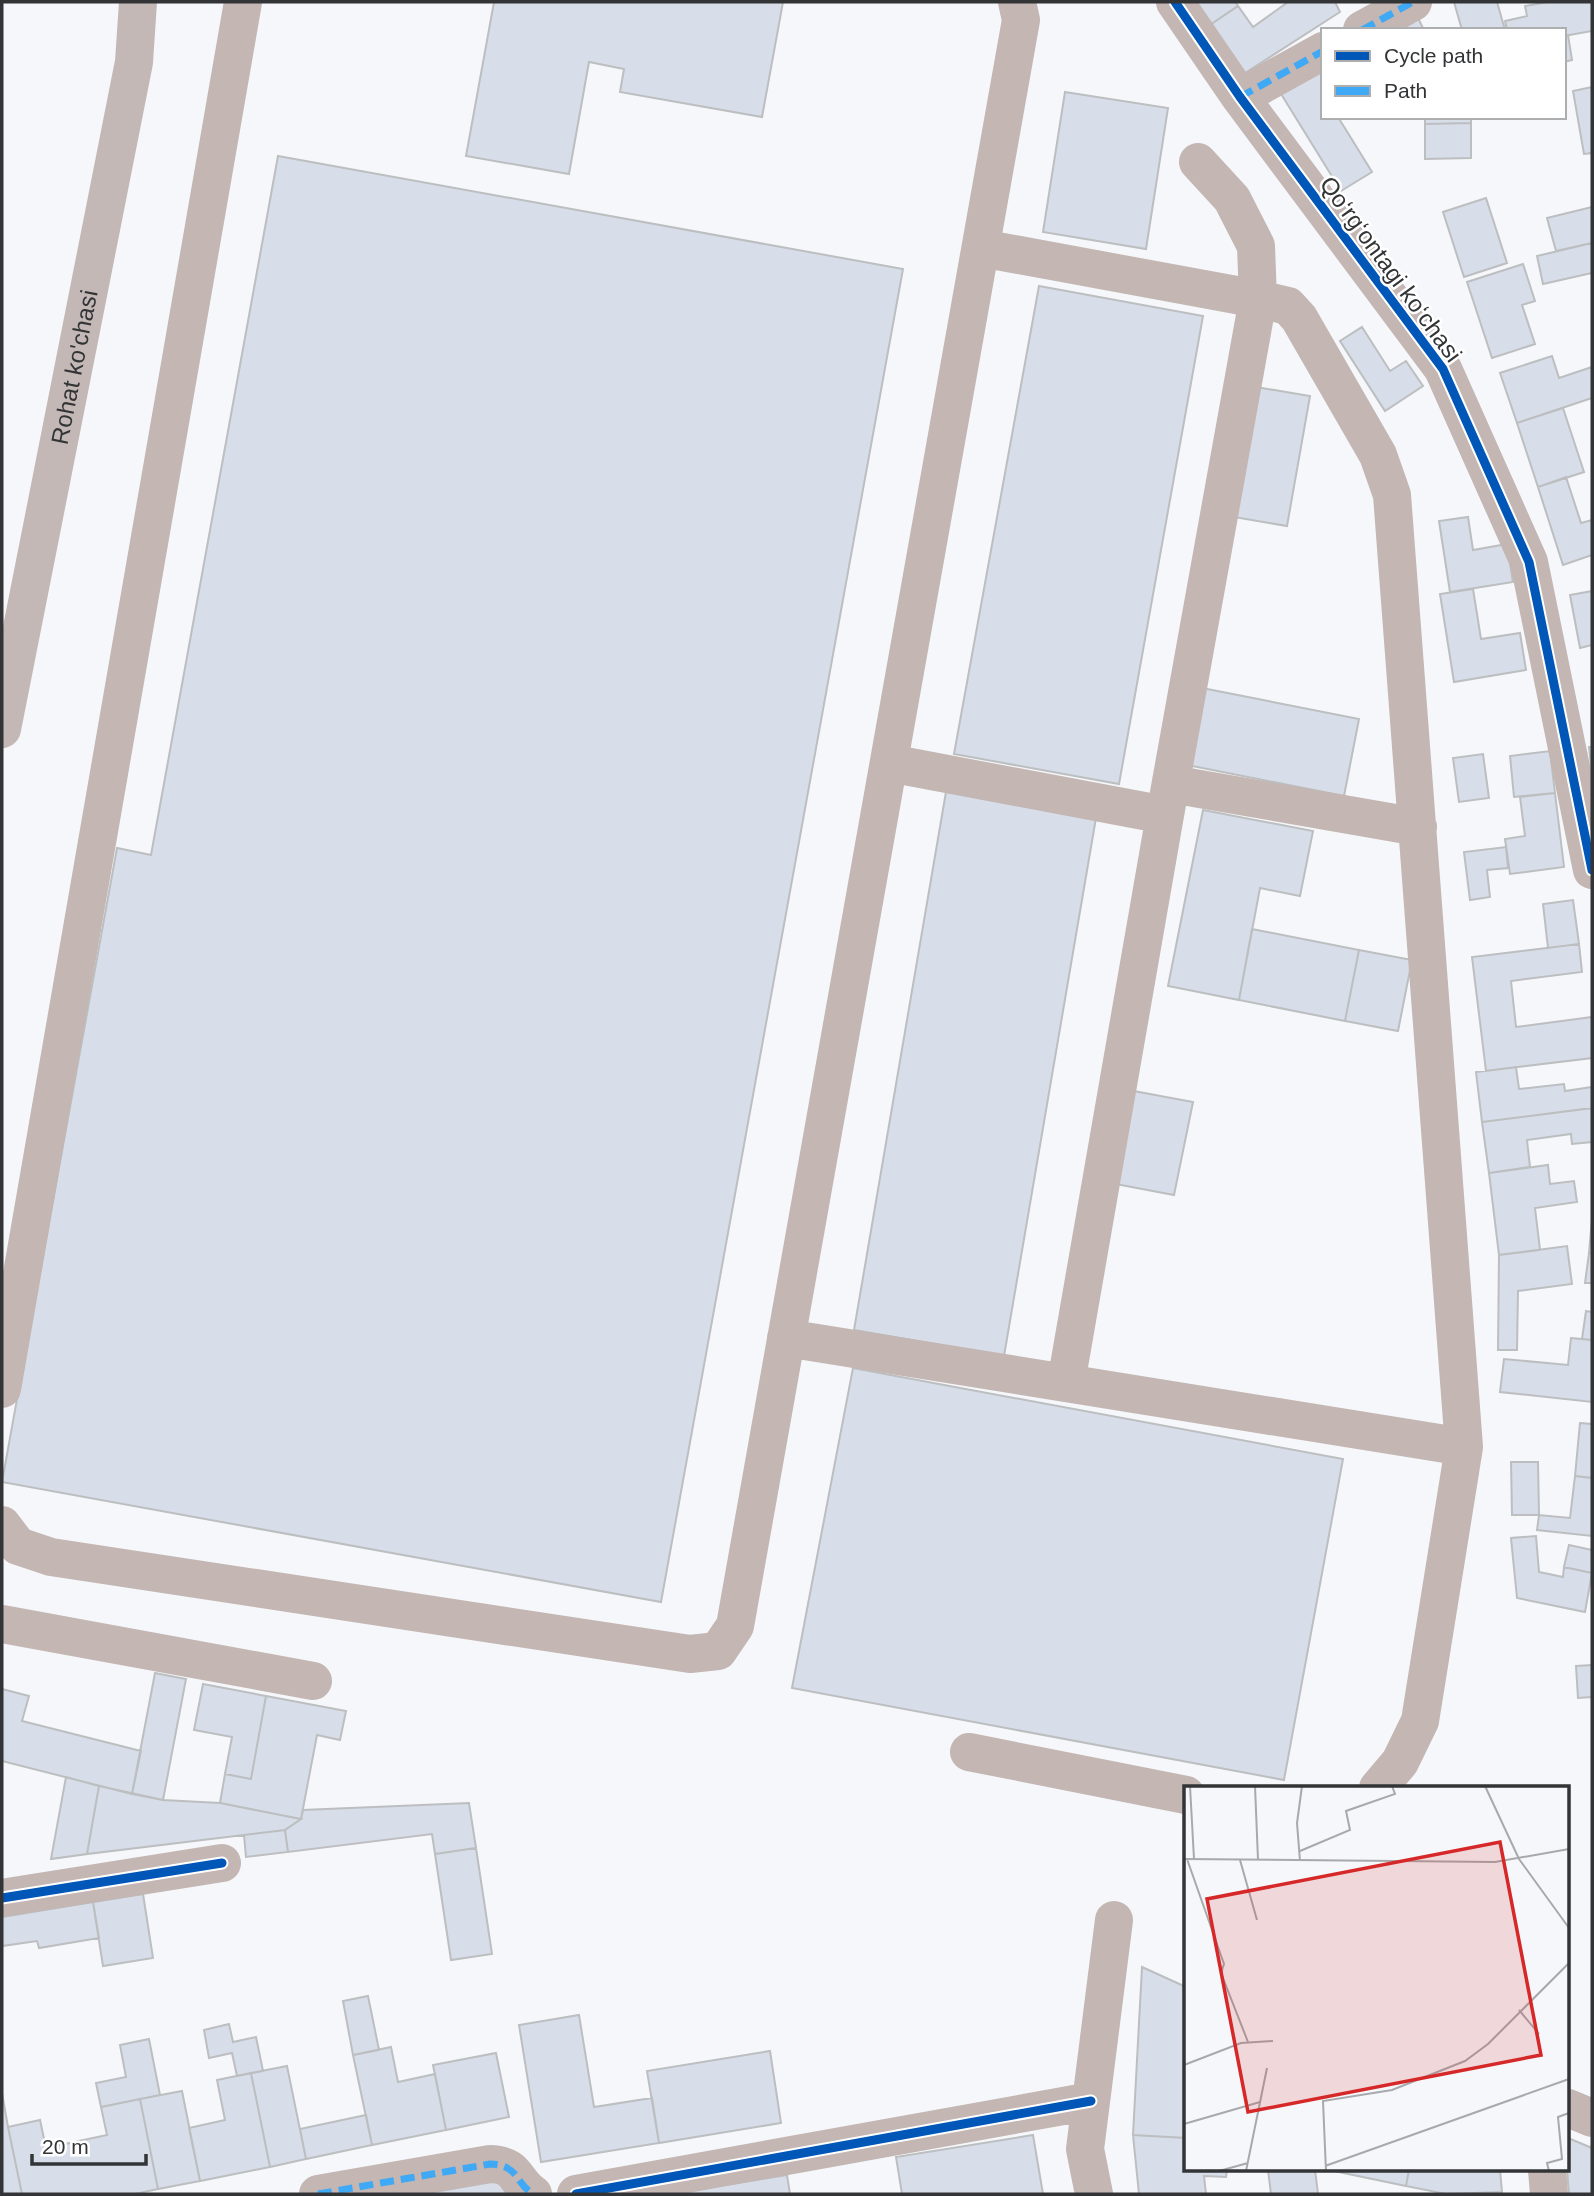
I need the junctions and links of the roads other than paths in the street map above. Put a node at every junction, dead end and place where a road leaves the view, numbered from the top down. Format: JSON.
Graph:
{"nodes":[{"id":1,"x":138,"y":2,"type":"edge"},
{"id":2,"x":243,"y":2,"type":"edge"},
{"id":3,"x":1017,"y":2,"type":"edge"},
{"id":4,"x":1175,"y":2,"type":"edge"},
{"id":5,"x":1413,"y":2,"type":"edge"},
{"id":6,"x":1366,"y":28,"type":"edge"},
{"id":7,"x":1321,"y":52,"type":"edge"},
{"id":8,"x":1240,"y":97,"type":"junction"},
{"id":9,"x":1198,"y":162,"type":"dead end"},
{"id":10,"x":981,"y":248,"type":"junction"},
{"id":11,"x":1258,"y":299,"type":"junction"},
{"id":12,"x":2,"y":729,"type":"edge"},
{"id":13,"x":889,"y":763,"type":"junction"},
{"id":14,"x":1168,"y":799,"type":"junction"},
{"id":15,"x":1418,"y":827,"type":"junction"},
{"id":16,"x":1592,"y":870,"type":"edge"},
{"id":17,"x":786,"y":1338,"type":"junction"},
{"id":18,"x":1066,"y":1383,"type":"junction"},
{"id":19,"x":2,"y":1389,"type":"edge"},
{"id":20,"x":1464,"y":1447,"type":"junction"},
{"id":21,"x":2,"y":1525,"type":"edge"},
{"id":22,"x":2,"y":1624,"type":"edge"},
{"id":23,"x":313,"y":1681,"type":"dead end"},
{"id":24,"x":969,"y":1752,"type":"dead end"},
{"id":25,"x":1380,"y":1786,"type":"edge"},
{"id":26,"x":1184,"y":1795,"type":"edge"},
{"id":27,"x":222,"y":1863,"type":"dead end"},
{"id":28,"x":2,"y":1898,"type":"edge"},
{"id":29,"x":1114,"y":1920,"type":"dead end"},
{"id":30,"x":1091,"y":2101,"type":"junction"},
{"id":31,"x":1570,"y":2109,"type":"edge"},
{"id":32,"x":1592,"y":2118,"type":"edge"},
{"id":33,"x":1547,"y":2172,"type":"edge"},
{"id":34,"x":318,"y":2194,"type":"edge"},
{"id":35,"x":533,"y":2194,"type":"edge"},
{"id":36,"x":576,"y":2194,"type":"edge"},
{"id":37,"x":1094,"y":2194,"type":"edge"},
{"id":38,"x":1549,"y":2194,"type":"edge"}],
"edges":[{"from":1,"to":12,"type":"main road","name":"Rohat ko'chasi"},
{"from":2,"to":19,"type":"street"},
{"from":3,"to":10,"type":"street"},
{"from":4,"to":8,"type":"street","name":"Qo‘rg‘ontagi ko‘chasi"},
{"from":5,"to":6,"type":"street"},
{"from":7,"to":8,"type":"street"},
{"from":8,"to":16,"type":"street","name":"Qo‘rg‘ontagi ko‘chasi"},
{"from":9,"to":11,"type":"street"},
{"from":10,"to":11,"type":"street"},
{"from":10,"to":13,"type":"street"},
{"from":11,"to":14,"type":"street"},
{"from":11,"to":15,"type":"street"},
{"from":13,"to":14,"type":"street"},
{"from":13,"to":17,"type":"street"},
{"from":14,"to":15,"type":"street"},
{"from":14,"to":18,"type":"street"},
{"from":15,"to":20,"type":"street"},
{"from":17,"to":18,"type":"street"},
{"from":17,"to":21,"type":"street"},
{"from":18,"to":20,"type":"street"},
{"from":20,"to":25,"type":"street"},
{"from":22,"to":23,"type":"street"},
{"from":24,"to":26,"type":"street"},
{"from":27,"to":28,"type":"street"},
{"from":29,"to":30,"type":"street"},
{"from":30,"to":36,"type":"street"},
{"from":30,"to":37,"type":"street"},
{"from":31,"to":32,"type":"street"},
{"from":33,"to":38,"type":"street"},
{"from":34,"to":35,"type":"street"}]}
